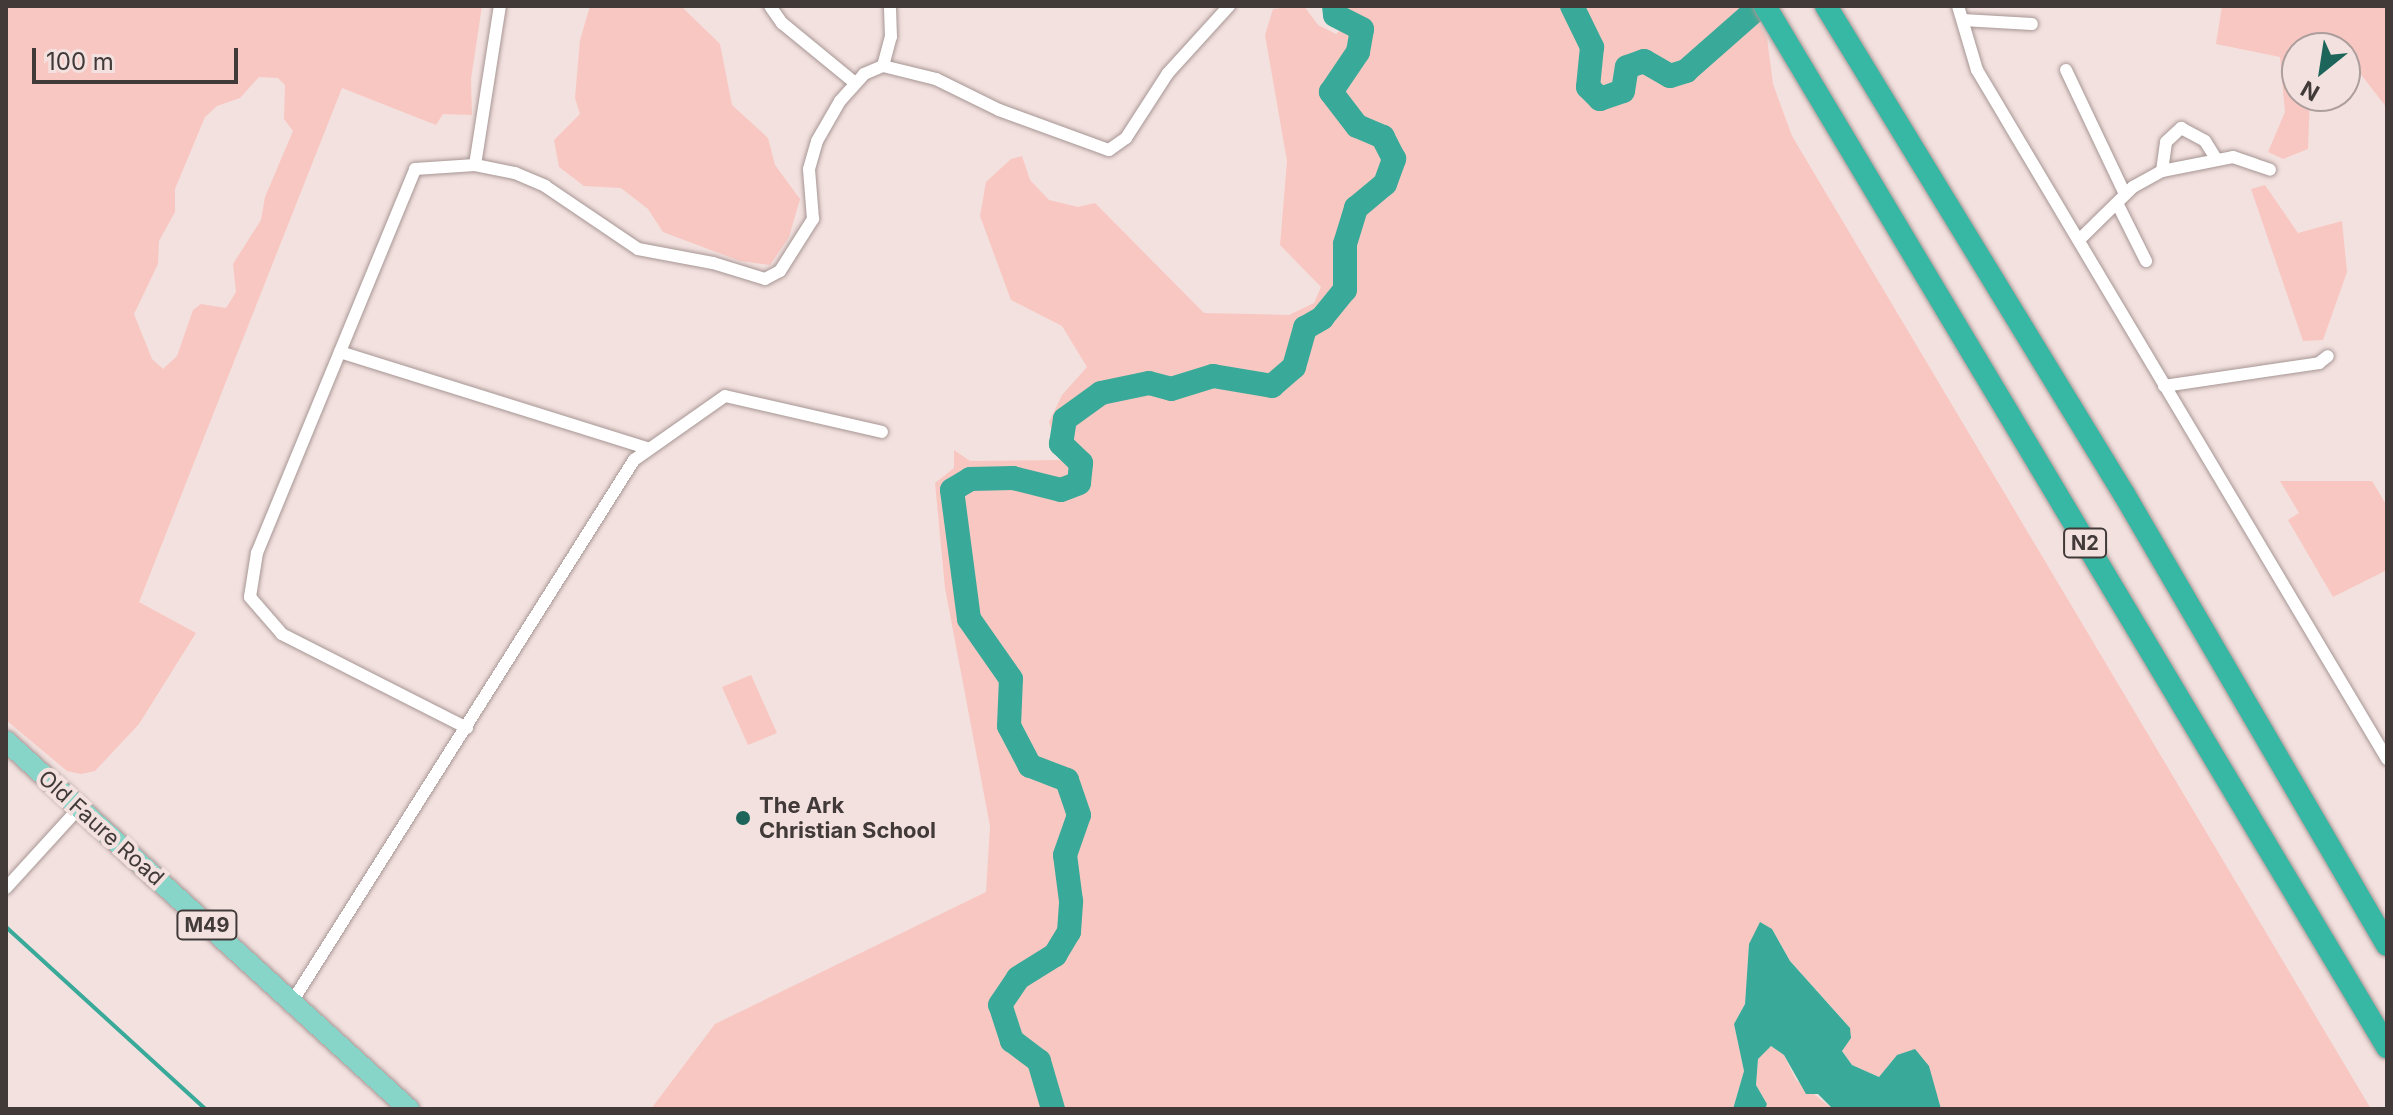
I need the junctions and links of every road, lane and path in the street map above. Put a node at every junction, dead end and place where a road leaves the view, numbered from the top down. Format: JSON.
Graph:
{"nodes":[{"id":1,"x":500,"y":6,"type":"edge"},
{"id":2,"x":770,"y":6,"type":"edge"},
{"id":3,"x":890,"y":6,"type":"edge"},
{"id":4,"x":1229,"y":6,"type":"edge"},
{"id":5,"x":1765,"y":6,"type":"edge"},
{"id":6,"x":1958,"y":6,"type":"edge"},
{"id":7,"x":1828,"y":9,"type":"edge"},
{"id":8,"x":1963,"y":20,"type":"junction"},
{"id":9,"x":2032,"y":24,"type":"dead end"},
{"id":10,"x":883,"y":66,"type":"junction"},
{"id":11,"x":2066,"y":70,"type":"dead end"},
{"id":12,"x":855,"y":83,"type":"junction"},
{"id":13,"x":2215,"y":157,"type":"junction"},
{"id":14,"x":475,"y":165,"type":"junction"},
{"id":15,"x":2270,"y":170,"type":"dead end"},
{"id":16,"x":2162,"y":171,"type":"junction"},
{"id":17,"x":2121,"y":199,"type":"junction"},
{"id":18,"x":2079,"y":240,"type":"junction"},
{"id":19,"x":2146,"y":261,"type":"dead end"},
{"id":20,"x":340,"y":352,"type":"junction"},
{"id":21,"x":2328,"y":356,"type":"dead end"},
{"id":22,"x":2164,"y":386,"type":"junction"},
{"id":23,"x":882,"y":432,"type":"dead end"},
{"id":24,"x":647,"y":448,"type":"junction"},
{"id":25,"x":467,"y":728,"type":"junction"},
{"id":26,"x":6,"y":741,"type":"edge"},
{"id":27,"x":2387,"y":759,"type":"edge"},
{"id":28,"x":79,"y":808,"type":"junction"},
{"id":29,"x":6,"y":888,"type":"edge"},
{"id":30,"x":2387,"y":945,"type":"edge"},
{"id":31,"x":292,"y":1002,"type":"junction"},
{"id":32,"x":2387,"y":1047,"type":"edge"},
{"id":33,"x":409,"y":1109,"type":"edge"}],
"edges":[{"from":1,"to":14,"type":"street"},
{"from":2,"to":12,"type":"street"},
{"from":3,"to":10,"type":"street"},
{"from":4,"to":10,"type":"street"},
{"from":5,"to":32,"type":"highway","number":"N2"},
{"from":6,"to":8,"type":"street"},
{"from":7,"to":30,"type":"highway","number":"N2"},
{"from":8,"to":9,"type":"street"},
{"from":8,"to":18,"type":"street"},
{"from":10,"to":12,"type":"street"},
{"from":11,"to":17,"type":"street"},
{"from":12,"to":14,"type":"street"},
{"from":13,"to":15,"type":"street"},
{"from":13,"to":16,"type":"street"},
{"from":13,"to":16,"type":"street"},
{"from":14,"to":20,"type":"street"},
{"from":16,"to":17,"type":"street"},
{"from":17,"to":18,"type":"street"},
{"from":17,"to":19,"type":"street"},
{"from":18,"to":22,"type":"street"},
{"from":20,"to":24,"type":"street"},
{"from":20,"to":25,"type":"street"},
{"from":21,"to":22,"type":"street"},
{"from":22,"to":27,"type":"street"},
{"from":23,"to":24,"type":"street"},
{"from":24,"to":25,"type":"street"},
{"from":25,"to":31,"type":"street"},
{"from":26,"to":28,"type":"main road","name":"Old Faure Road","number":"M49"},
{"from":28,"to":29,"type":"street"},
{"from":28,"to":31,"type":"main road","name":"Old Faure Road","number":"M49"},
{"from":31,"to":33,"type":"main road","name":"Old Faure Road","number":"M49"}]}
